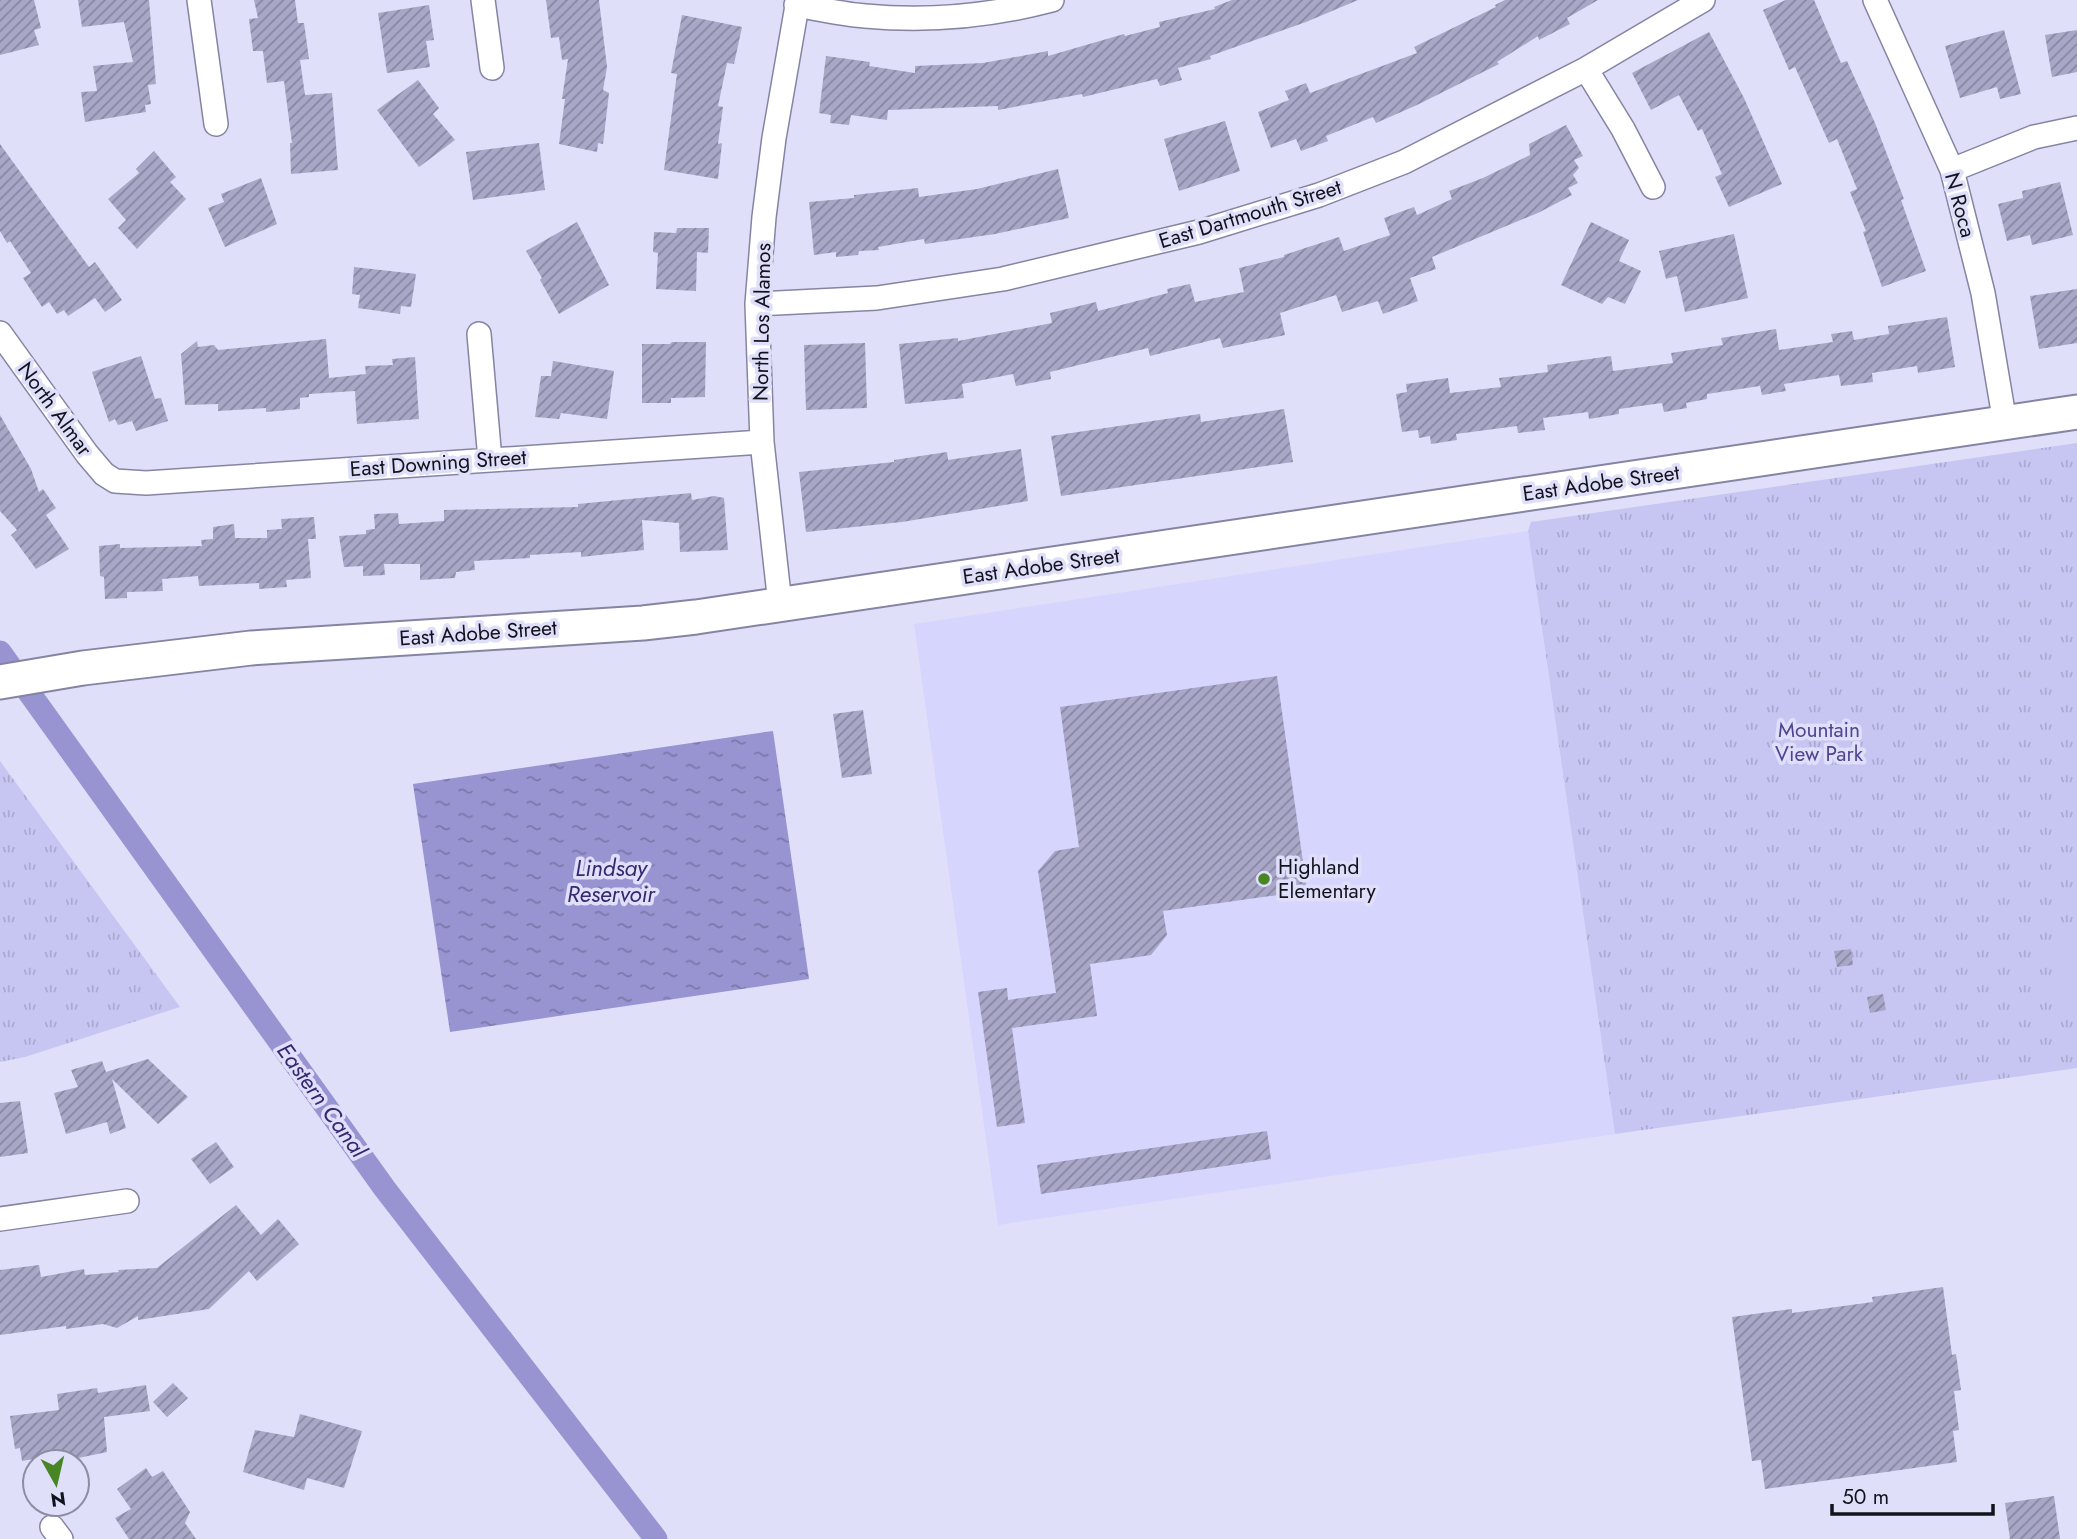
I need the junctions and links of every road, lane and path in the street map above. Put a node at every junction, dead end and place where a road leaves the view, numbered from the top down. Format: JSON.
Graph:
{"nodes":[{"id":1,"x":199,"y":0,"type":"edge"},
{"id":2,"x":483,"y":0,"type":"edge"},
{"id":3,"x":1052,"y":0,"type":"edge"},
{"id":4,"x":1703,"y":0,"type":"edge"},
{"id":5,"x":1875,"y":0,"type":"edge"},
{"id":6,"x":797,"y":2,"type":"edge"},
{"id":7,"x":492,"y":68,"type":"dead end"},
{"id":8,"x":1586,"y":69,"type":"junction"},
{"id":9,"x":216,"y":124,"type":"dead end"},
{"id":10,"x":2077,"y":128,"type":"edge"},
{"id":11,"x":1952,"y":170,"type":"junction"},
{"id":12,"x":1653,"y":187,"type":"dead end"},
{"id":13,"x":757,"y":304,"type":"junction"},
{"id":14,"x":0,"y":333,"type":"edge"},
{"id":15,"x":479,"y":334,"type":"dead end"},
{"id":16,"x":2077,"y":412,"type":"edge"},
{"id":17,"x":2005,"y":423,"type":"junction"},
{"id":18,"x":762,"y":442,"type":"junction"},
{"id":19,"x":490,"y":460,"type":"junction"},
{"id":20,"x":115,"y":481,"type":"joint"},
{"id":21,"x":780,"y":604,"type":"junction"},
{"id":22,"x":0,"y":682,"type":"edge"},
{"id":23,"x":127,"y":1200,"type":"dead end"},
{"id":24,"x":0,"y":1219,"type":"edge"}],
"edges":[{"from":1,"to":9,"type":"street"},
{"from":2,"to":7,"type":"street"},
{"from":3,"to":6,"type":"street"},
{"from":4,"to":8,"type":"street","name":"East Dartmouth Street"},
{"from":5,"to":11,"type":"street","name":"N Roca"},
{"from":6,"to":13,"type":"street","name":"North Los Alamos"},
{"from":8,"to":12,"type":"street"},
{"from":8,"to":13,"type":"street","name":"East Dartmouth Street"},
{"from":10,"to":11,"type":"street"},
{"from":11,"to":17,"type":"street","name":"N Roca"},
{"from":13,"to":18,"type":"street","name":"North Los Alamos"},
{"from":14,"to":20,"type":"street","name":"North Almar"},
{"from":15,"to":19,"type":"street"},
{"from":16,"to":17,"type":"street","name":"East Adobe Street"},
{"from":17,"to":21,"type":"street","name":"East Adobe Street"},
{"from":18,"to":19,"type":"street","name":"East Downing Street"},
{"from":18,"to":21,"type":"street","name":"North Los Alamos"},
{"from":19,"to":20,"type":"street","name":"East Downing Street"},
{"from":21,"to":22,"type":"street","name":"East Adobe Street"},
{"from":23,"to":24,"type":"street"}]}
